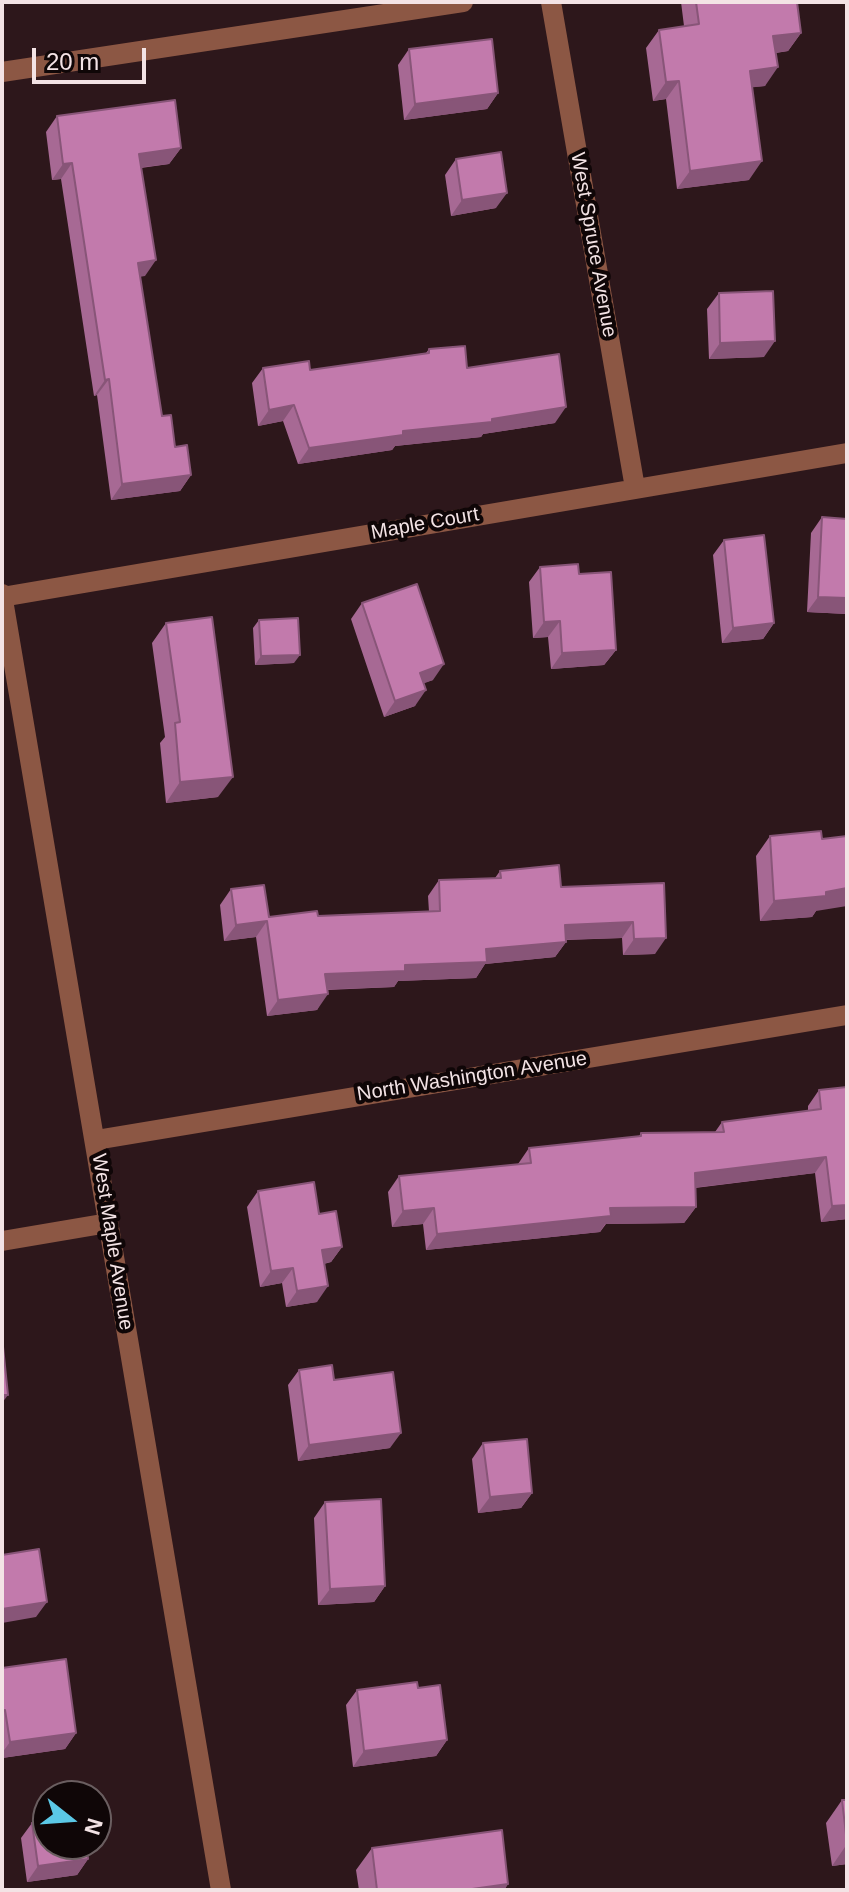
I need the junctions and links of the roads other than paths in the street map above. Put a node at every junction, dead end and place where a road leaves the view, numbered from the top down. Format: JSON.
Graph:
{"nodes":[{"id":1,"x":463,"y":2,"type":"edge"},
{"id":2,"x":551,"y":2,"type":"edge"},
{"id":3,"x":2,"y":72,"type":"edge"},
{"id":4,"x":847,"y":453,"type":"edge"},
{"id":5,"x":635,"y":488,"type":"junction"},
{"id":6,"x":2,"y":595,"type":"edge"},
{"id":7,"x":847,"y":1015,"type":"edge"},
{"id":8,"x":96,"y":1140,"type":"junction"},
{"id":9,"x":108,"y":1223,"type":"junction"},
{"id":10,"x":2,"y":1241,"type":"edge"},
{"id":11,"x":221,"y":1890,"type":"edge"}],
"edges":[{"from":1,"to":3,"type":"street"},
{"from":2,"to":5,"type":"street","name":"West Spruce Avenue"},
{"from":4,"to":5,"type":"street","name":"Maple Court"},
{"from":5,"to":6,"type":"street","name":"Maple Court"},
{"from":6,"to":8,"type":"street","name":"West Maple Avenue"},
{"from":7,"to":8,"type":"street","name":"North Washington Avenue"},
{"from":8,"to":9,"type":"street","name":"West Maple Avenue"},
{"from":9,"to":10,"type":"street"},
{"from":9,"to":11,"type":"street","name":"West Maple Avenue"}]}
